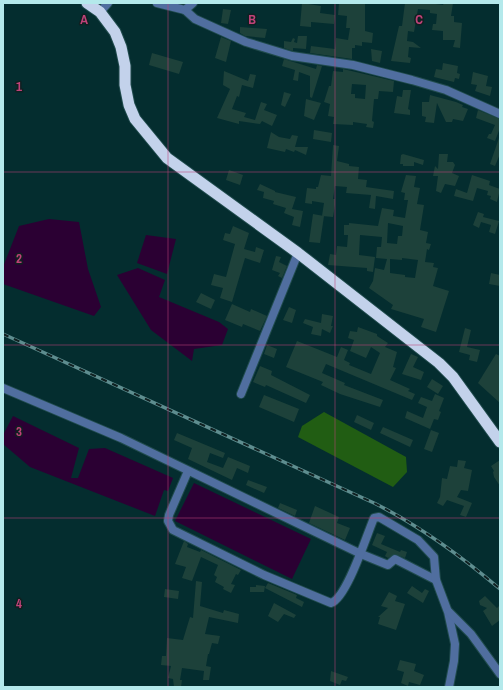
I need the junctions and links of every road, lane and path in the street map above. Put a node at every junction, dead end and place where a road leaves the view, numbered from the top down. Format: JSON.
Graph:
{"nodes":[{"id":1,"x":87,"y":3,"type":"edge"},
{"id":2,"x":108,"y":3,"type":"edge"},
{"id":3,"x":157,"y":3,"type":"edge"},
{"id":4,"x":193,"y":3,"type":"edge"},
{"id":5,"x":185,"y":10,"type":"junction"},
{"id":6,"x":100,"y":12,"type":"junction"},
{"id":7,"x":500,"y":114,"type":"edge"},
{"id":8,"x":298,"y":254,"type":"junction"},
{"id":9,"x":3,"y":388,"type":"edge"},
{"id":10,"x":241,"y":394,"type":"dead end"},
{"id":11,"x":500,"y":442,"type":"edge"},
{"id":12,"x":188,"y":471,"type":"junction"},
{"id":13,"x":361,"y":554,"type":"junction"},
{"id":14,"x":436,"y":580,"type":"junction"},
{"id":15,"x":448,"y":612,"type":"junction"},
{"id":16,"x":500,"y":674,"type":"edge"},
{"id":17,"x":449,"y":687,"type":"edge"}],
"edges":[{"from":1,"to":6,"type":"highway"},
{"from":2,"to":6,"type":"street"},
{"from":3,"to":5,"type":"street"},
{"from":4,"to":5,"type":"street"},
{"from":5,"to":7,"type":"street"},
{"from":6,"to":8,"type":"highway"},
{"from":8,"to":10,"type":"street"},
{"from":8,"to":11,"type":"highway"},
{"from":9,"to":12,"type":"street"},
{"from":12,"to":13,"type":"street"},
{"from":12,"to":13,"type":"street"},
{"from":13,"to":14,"type":"street"},
{"from":13,"to":14,"type":"street"},
{"from":14,"to":15,"type":"street"},
{"from":15,"to":16,"type":"street"},
{"from":15,"to":17,"type":"street"}]}
